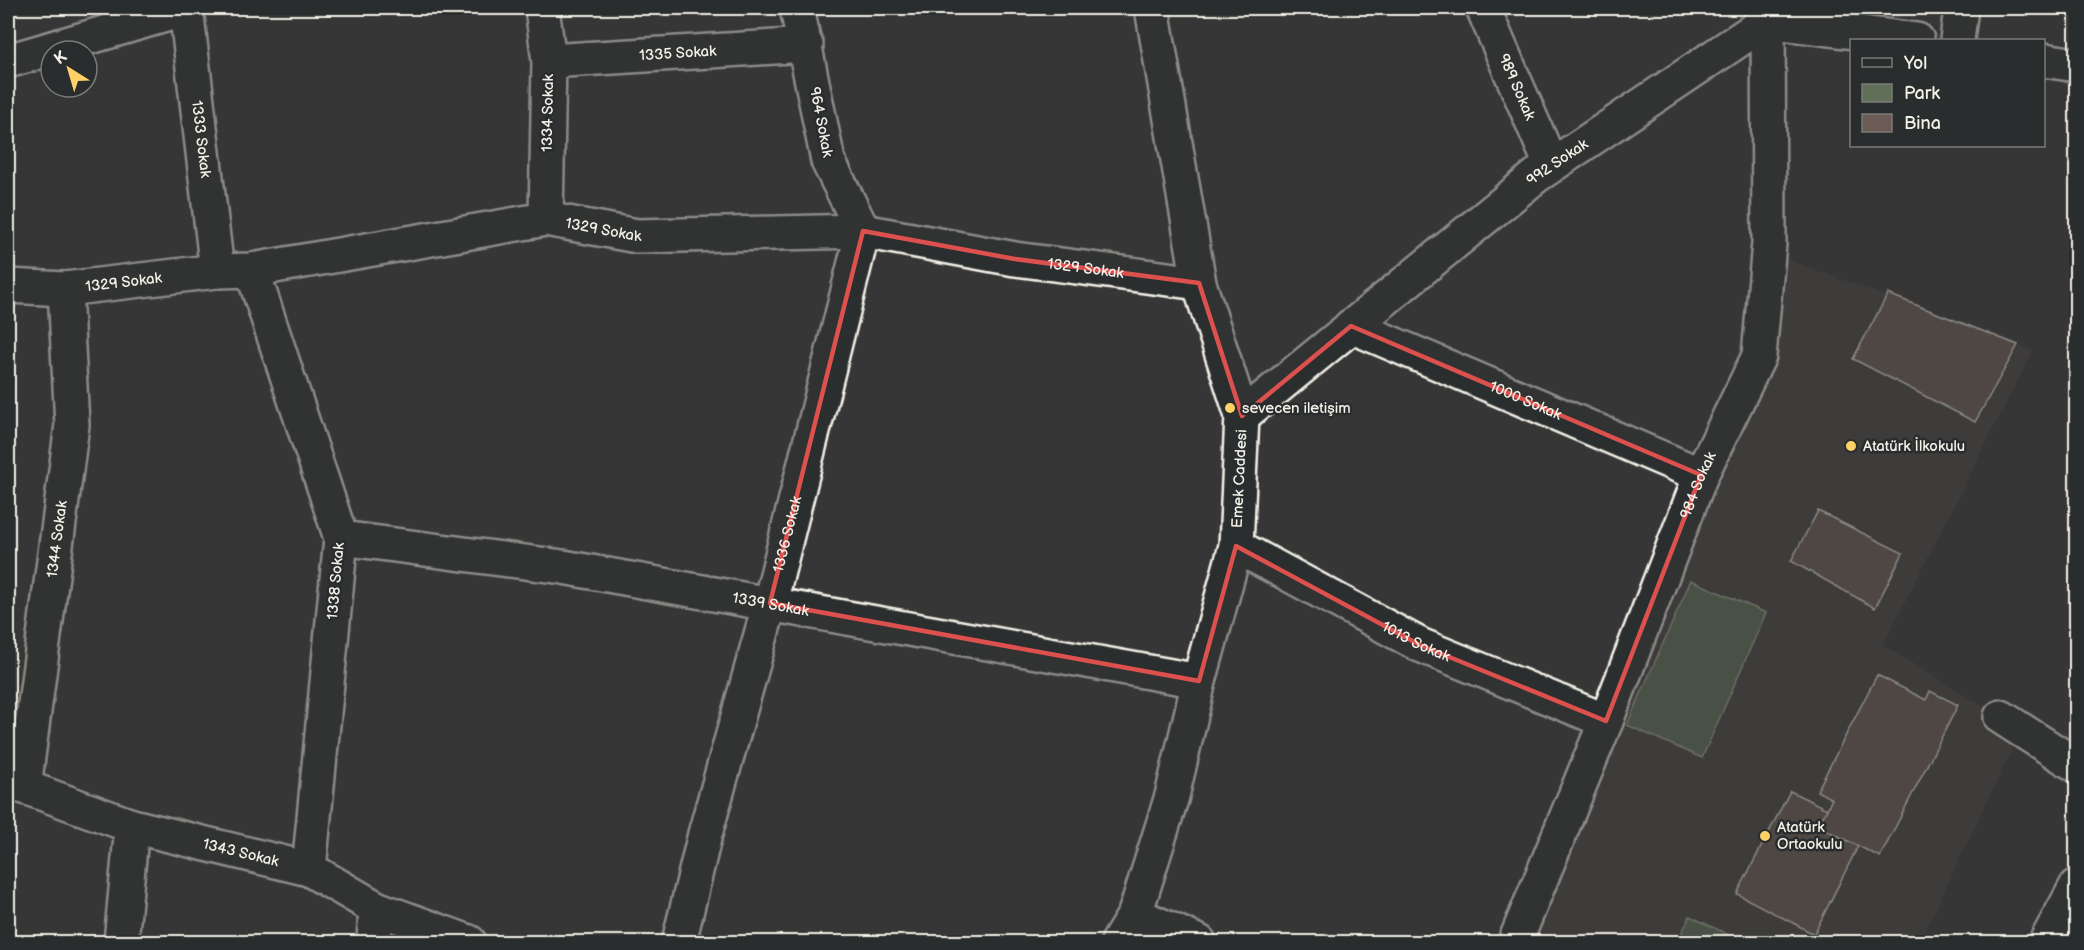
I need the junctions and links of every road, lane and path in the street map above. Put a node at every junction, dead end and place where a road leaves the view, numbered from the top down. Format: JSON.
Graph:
{"nodes":[{"id":1,"x":186,"y":8,"type":"edge"},
{"id":2,"x":542,"y":8,"type":"edge"},
{"id":3,"x":797,"y":8,"type":"edge"},
{"id":4,"x":1152,"y":8,"type":"edge"},
{"id":5,"x":1483,"y":8,"type":"edge"},
{"id":6,"x":1961,"y":8,"type":"edge"},
{"id":7,"x":1767,"y":14,"type":"edge"},
{"id":8,"x":1911,"y":39,"type":"edge"},
{"id":9,"x":1957,"y":39,"type":"edge"},
{"id":10,"x":806,"y":45,"type":"junction"},
{"id":11,"x":2045,"y":60,"type":"edge"},
{"id":12,"x":8,"y":61,"type":"edge"},
{"id":13,"x":549,"y":61,"type":"junction"},
{"id":14,"x":2076,"y":65,"type":"edge"},
{"id":15,"x":1551,"y":165,"type":"junction"},
{"id":16,"x":546,"y":219,"type":"junction"},
{"id":17,"x":863,"y":231,"type":"junction"},
{"id":18,"x":252,"y":270,"type":"junction"},
{"id":19,"x":217,"y":271,"type":"junction"},
{"id":20,"x":1199,"y":283,"type":"junction"},
{"id":21,"x":8,"y":286,"type":"edge"},
{"id":22,"x":65,"y":288,"type":"junction"},
{"id":23,"x":1352,"y":326,"type":"junction"},
{"id":24,"x":1242,"y":416,"type":"junction"},
{"id":25,"x":1701,"y":476,"type":"junction"},
{"id":26,"x":341,"y":538,"type":"junction"},
{"id":27,"x":1236,"y":546,"type":"junction"},
{"id":28,"x":770,"y":603,"type":"junction"},
{"id":29,"x":1199,"y":681,"type":"junction"},
{"id":30,"x":2001,"y":717,"type":"dead end"},
{"id":31,"x":1606,"y":721,"type":"junction"},
{"id":32,"x":2076,"y":765,"type":"edge"},
{"id":33,"x":16,"y":784,"type":"edge"},
{"id":34,"x":132,"y":826,"type":"junction"},
{"id":35,"x":309,"y":869,"type":"junction"},
{"id":36,"x":2076,"y":887,"type":"edge"},
{"id":37,"x":376,"y":908,"type":"junction"},
{"id":38,"x":1135,"y":914,"type":"junction"},
{"id":39,"x":121,"y":942,"type":"edge"},
{"id":40,"x":374,"y":942,"type":"edge"},
{"id":41,"x":469,"y":942,"type":"edge"},
{"id":42,"x":679,"y":942,"type":"edge"},
{"id":43,"x":1119,"y":942,"type":"edge"},
{"id":44,"x":1199,"y":942,"type":"edge"},
{"id":45,"x":1515,"y":942,"type":"edge"},
{"id":46,"x":2046,"y":942,"type":"edge"}],
"edges":[{"from":1,"to":12,"type":"street"},
{"from":1,"to":19,"type":"street","name":"1333 Sokak"},
{"from":2,"to":13,"type":"street","name":"1334 Sokak"},
{"from":3,"to":10,"type":"street","name":"964 Sokak"},
{"from":4,"to":20,"type":"street","name":"Emek Caddesi"},
{"from":5,"to":15,"type":"street","name":"989 Sokak"},
{"from":6,"to":9,"type":"street"},
{"from":7,"to":8,"type":"street"},
{"from":7,"to":15,"type":"street","name":"992 Sokak"},
{"from":7,"to":25,"type":"street","name":"984 Sokak"},
{"from":10,"to":13,"type":"street","name":"1335 Sokak"},
{"from":10,"to":17,"type":"street","name":"964 Sokak"},
{"from":11,"to":14,"type":"street"},
{"from":13,"to":16,"type":"street","name":"1334 Sokak"},
{"from":15,"to":23,"type":"street","name":"992 Sokak"},
{"from":16,"to":17,"type":"street","name":"1329 Sokak"},
{"from":16,"to":18,"type":"street","name":"1329 Sokak"},
{"from":17,"to":20,"type":"street","name":"1329 Sokak"},
{"from":17,"to":28,"type":"street","name":"1336 Sokak"},
{"from":18,"to":19,"type":"street","name":"1329 Sokak"},
{"from":18,"to":26,"type":"street","name":"1338 Sokak"},
{"from":19,"to":22,"type":"street","name":"1329 Sokak"},
{"from":20,"to":24,"type":"street","name":"Emek Caddesi"},
{"from":21,"to":22,"type":"street","name":"1329 Sokak"},
{"from":22,"to":33,"type":"street","name":"1344 Sokak"},
{"from":23,"to":24,"type":"street","name":"992 Sokak"},
{"from":23,"to":25,"type":"street","name":"1000 Sokak"},
{"from":24,"to":27,"type":"street","name":"Emek Caddesi"},
{"from":25,"to":31,"type":"street","name":"984 Sokak"},
{"from":26,"to":28,"type":"street","name":"1339 Sokak"},
{"from":26,"to":35,"type":"street","name":"1338 Sokak"},
{"from":27,"to":29,"type":"street","name":"Emek Caddesi"},
{"from":27,"to":31,"type":"street","name":"1013 Sokak"},
{"from":28,"to":29,"type":"street","name":"1339 Sokak"},
{"from":28,"to":42,"type":"street","name":"1336 Sokak"},
{"from":29,"to":38,"type":"street","name":"Emek Caddesi"},
{"from":30,"to":32,"type":"street"},
{"from":31,"to":45,"type":"street","name":"984 Sokak"},
{"from":33,"to":34,"type":"street","name":"1343 Sokak"},
{"from":34,"to":35,"type":"street","name":"1343 Sokak"},
{"from":34,"to":39,"type":"street"},
{"from":35,"to":37,"type":"street","name":"1343 Sokak"},
{"from":36,"to":46,"type":"street"},
{"from":37,"to":40,"type":"street"},
{"from":37,"to":41,"type":"street","name":"1343 Sokak"},
{"from":38,"to":43,"type":"street","name":"Emek Caddesi"},
{"from":38,"to":44,"type":"street"}]}
